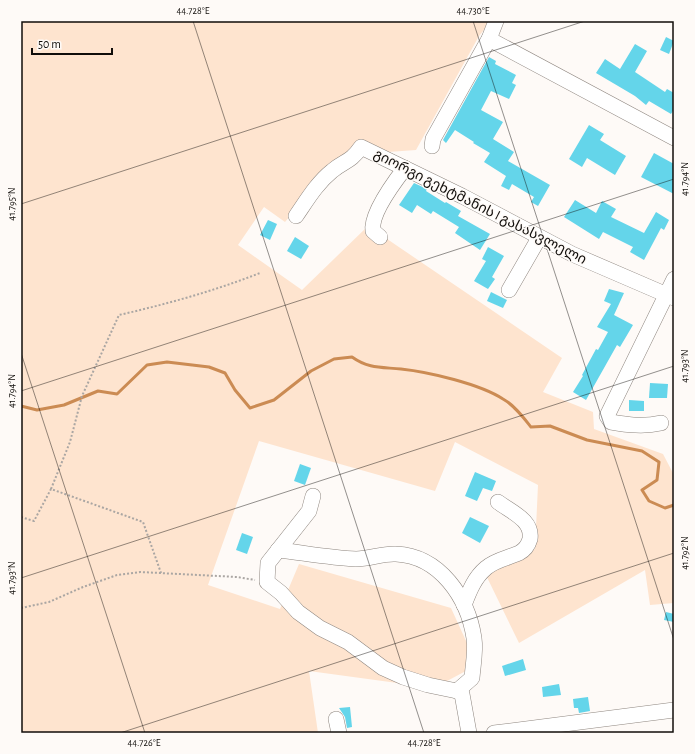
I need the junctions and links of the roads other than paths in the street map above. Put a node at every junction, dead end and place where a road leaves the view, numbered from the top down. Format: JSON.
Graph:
{"nodes":[{"id":1,"x":496,"y":21,"type":"edge"},
{"id":2,"x":489,"y":39,"type":"junction"},
{"id":3,"x":674,"y":138,"type":"edge"},
{"id":4,"x":432,"y":146,"type":"dead end"},
{"id":5,"x":405,"y":168,"type":"junction"},
{"id":6,"x":296,"y":216,"type":"dead end"},
{"id":7,"x":380,"y":237,"type":"dead end"},
{"id":8,"x":539,"y":238,"type":"junction"},
{"id":9,"x":674,"y":279,"type":"edge"},
{"id":10,"x":509,"y":290,"type":"dead end"},
{"id":11,"x":670,"y":296,"type":"edge"},
{"id":12,"x":661,"y":423,"type":"dead end"},
{"id":13,"x":313,"y":496,"type":"dead end"},
{"id":14,"x":498,"y":502,"type":"dead end"},
{"id":15,"x":278,"y":550,"type":"junction"},
{"id":16,"x":464,"y":606,"type":"junction"},
{"id":17,"x":457,"y":690,"type":"junction"},
{"id":18,"x":674,"y":710,"type":"edge"},
{"id":19,"x":469,"y":733,"type":"edge"},
{"id":20,"x":494,"y":733,"type":"edge"}],
"edges":[{"from":1,"to":2,"type":"street"},
{"from":2,"to":3,"type":"street"},
{"from":2,"to":4,"type":"street"},
{"from":5,"to":6,"type":"street","name":"გიორგი გეხტმანის I გასასვლელი"},
{"from":5,"to":7,"type":"street"},
{"from":5,"to":8,"type":"street","name":"გიორგი გეხტმანის I გასასვლელი"},
{"from":8,"to":10,"type":"street"},
{"from":8,"to":11,"type":"street","name":"გიორგი გეხტმანის I გასასვლელი"},
{"from":9,"to":11,"type":"street"},
{"from":11,"to":12,"type":"street"},
{"from":13,"to":15,"type":"street"},
{"from":14,"to":16,"type":"street"},
{"from":15,"to":16,"type":"street"},
{"from":15,"to":17,"type":"street"},
{"from":16,"to":17,"type":"street"},
{"from":17,"to":19,"type":"street"},
{"from":18,"to":20,"type":"street"}]}
